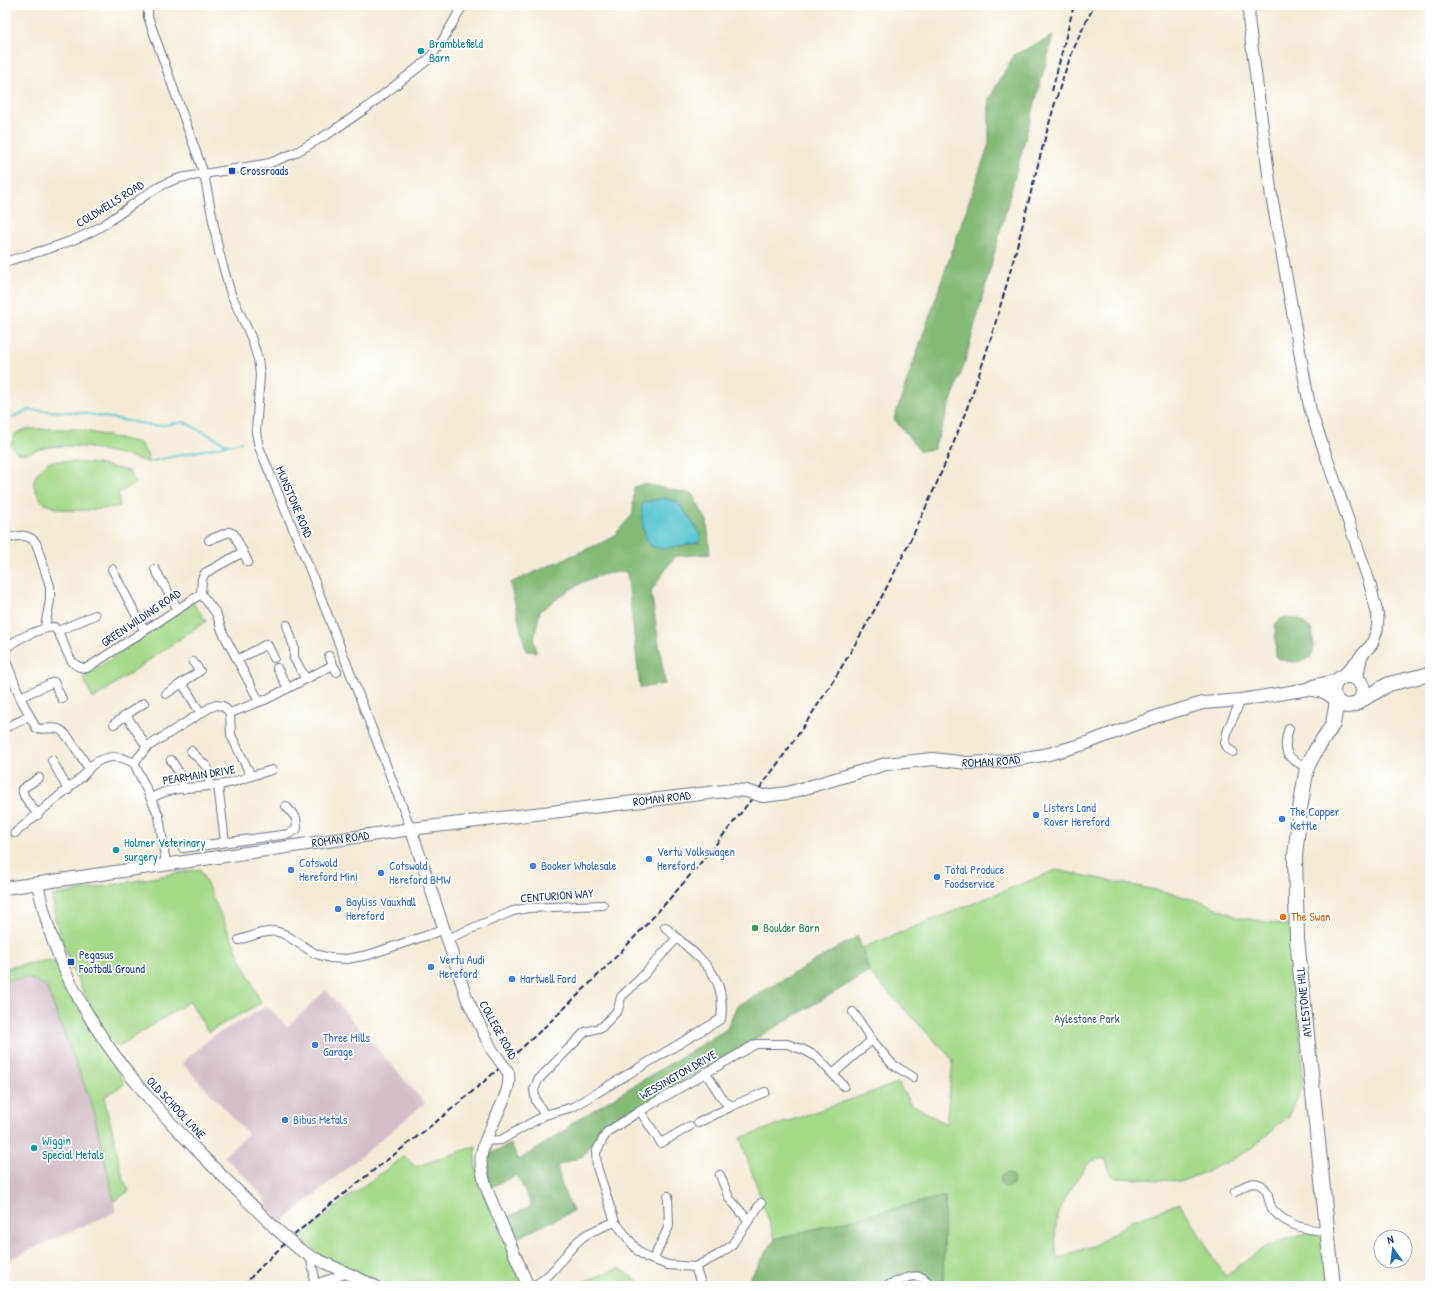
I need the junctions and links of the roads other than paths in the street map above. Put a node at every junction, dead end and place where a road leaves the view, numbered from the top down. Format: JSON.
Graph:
{"nodes":[{"id":1,"x":148,"y":5,"type":"edge"},
{"id":2,"x":463,"y":5,"type":"edge"},
{"id":3,"x":1249,"y":5,"type":"edge"},
{"id":4,"x":204,"y":174,"type":"junction"},
{"id":5,"x":5,"y":262,"type":"edge"},
{"id":6,"x":5,"y":539,"type":"edge"},
{"id":7,"x":209,"y":540,"type":"dead end"},
{"id":8,"x":243,"y":552,"type":"junction"},
{"id":9,"x":248,"y":562,"type":"dead end"},
{"id":10,"x":112,"y":569,"type":"dead end"},
{"id":11,"x":155,"y":569,"type":"dead end"},
{"id":12,"x":201,"y":594,"type":"junction"},
{"id":13,"x":177,"y":608,"type":"junction"},
{"id":14,"x":95,"y":615,"type":"dead end"},
{"id":15,"x":287,"y":625,"type":"dead end"},
{"id":16,"x":45,"y":627,"type":"junction"},
{"id":17,"x":144,"y":630,"type":"junction"},
{"id":18,"x":58,"y":631,"type":"junction"},
{"id":19,"x":5,"y":651,"type":"edge"},
{"id":20,"x":329,"y":656,"type":"dead end"},
{"id":21,"x":274,"y":658,"type":"dead end"},
{"id":22,"x":1361,"y":658,"type":"junction"},
{"id":23,"x":237,"y":660,"type":"junction"},
{"id":24,"x":6,"y":662,"type":"edge"},
{"id":25,"x":193,"y":662,"type":"dead end"},
{"id":26,"x":277,"y":668,"type":"dead end"},
{"id":27,"x":1430,"y":674,"type":"edge"},
{"id":28,"x":306,"y":679,"type":"junction"},
{"id":29,"x":1340,"y":679,"type":"junction"},
{"id":30,"x":182,"y":683,"type":"junction"},
{"id":31,"x":1360,"y":683,"type":"junction"},
{"id":32,"x":1389,"y":684,"type":"junction"},
{"id":33,"x":288,"y":688,"type":"junction"},
{"id":34,"x":1308,"y":689,"type":"junction"},
{"id":35,"x":166,"y":694,"type":"dead end"},
{"id":36,"x":20,"y":697,"type":"junction"},
{"id":37,"x":62,"y":699,"type":"dead end"},
{"id":38,"x":1241,"y":700,"type":"junction"},
{"id":39,"x":1336,"y":700,"type":"junction"},
{"id":40,"x":259,"y":701,"type":"junction"},
{"id":41,"x":144,"y":703,"type":"dead end"},
{"id":42,"x":1357,"y":703,"type":"junction"},
{"id":43,"x":200,"y":712,"type":"junction"},
{"id":44,"x":230,"y":713,"type":"junction"},
{"id":45,"x":126,"y":715,"type":"junction"},
{"id":46,"x":30,"y":716,"type":"junction"},
{"id":47,"x":114,"y":724,"type":"dead end"},
{"id":48,"x":1333,"y":724,"type":"junction"},
{"id":49,"x":5,"y":728,"type":"edge"},
{"id":50,"x":1289,"y":728,"type":"dead end"},
{"id":51,"x":146,"y":747,"type":"junction"},
{"id":52,"x":191,"y":751,"type":"dead end"},
{"id":53,"x":1233,"y":752,"type":"dead end"},
{"id":54,"x":52,"y":760,"type":"dead end"},
{"id":55,"x":171,"y":760,"type":"dead end"},
{"id":56,"x":134,"y":763,"type":"junction"},
{"id":57,"x":91,"y":766,"type":"junction"},
{"id":58,"x":1308,"y":767,"type":"junction"},
{"id":59,"x":272,"y":770,"type":"dead end"},
{"id":60,"x":251,"y":776,"type":"junction"},
{"id":61,"x":39,"y":778,"type":"dead end"},
{"id":62,"x":214,"y":786,"type":"junction"},
{"id":63,"x":183,"y":789,"type":"junction"},
{"id":64,"x":68,"y":790,"type":"junction"},
{"id":65,"x":152,"y":798,"type":"junction"},
{"id":66,"x":286,"y":806,"type":"dead end"},
{"id":67,"x":38,"y":815,"type":"junction"},
{"id":68,"x":411,"y":828,"type":"junction"},
{"id":69,"x":15,"y":833,"type":"dead end"},
{"id":70,"x":225,"y":842,"type":"junction"},
{"id":71,"x":183,"y":848,"type":"dead end"},
{"id":72,"x":166,"y":864,"type":"junction"},
{"id":73,"x":37,"y":882,"type":"junction"},
{"id":74,"x":5,"y":888,"type":"edge"},
{"id":75,"x":603,"y":905,"type":"dead end"},
{"id":76,"x":665,"y":927,"type":"dead end"},
{"id":77,"x":445,"y":935,"type":"junction"},
{"id":78,"x":677,"y":938,"type":"junction"},
{"id":79,"x":239,"y":940,"type":"dead end"},
{"id":80,"x":853,"y":1012,"type":"dead end"},
{"id":81,"x":872,"y":1040,"type":"junction"},
{"id":82,"x":705,"y":1072,"type":"junction"},
{"id":83,"x":834,"y":1074,"type":"junction"},
{"id":84,"x":913,"y":1077,"type":"dead end"},
{"id":85,"x":844,"y":1086,"type":"dead end"},
{"id":86,"x":766,"y":1092,"type":"dead end"},
{"id":87,"x":732,"y":1106,"type":"junction"},
{"id":88,"x":640,"y":1111,"type":"junction"},
{"id":89,"x":545,"y":1115,"type":"junction"},
{"id":90,"x":486,"y":1141,"type":"junction"},
{"id":91,"x":720,"y":1175,"type":"dead end"},
{"id":92,"x":1235,"y":1192,"type":"dead end"},
{"id":93,"x":668,"y":1196,"type":"dead end"},
{"id":94,"x":760,"y":1203,"type":"dead end"},
{"id":95,"x":748,"y":1220,"type":"junction"},
{"id":96,"x":615,"y":1222,"type":"junction"},
{"id":97,"x":1327,"y":1231,"type":"junction"},
{"id":98,"x":310,"y":1256,"type":"junction"},
{"id":99,"x":653,"y":1260,"type":"junction"},
{"id":100,"x":695,"y":1267,"type":"junction"},
{"id":101,"x":346,"y":1274,"type":"junction"},
{"id":102,"x":313,"y":1285,"type":"edge"},
{"id":103,"x":375,"y":1286,"type":"edge"},
{"id":104,"x":528,"y":1286,"type":"edge"},
{"id":105,"x":533,"y":1286,"type":"edge"},
{"id":106,"x":702,"y":1286,"type":"edge"},
{"id":107,"x":886,"y":1286,"type":"edge"},
{"id":108,"x":930,"y":1286,"type":"edge"},
{"id":109,"x":1333,"y":1286,"type":"edge"}],
"edges":[{"from":1,"to":4,"type":"street","name":"MUNSTONE ROAD"},
{"from":2,"to":4,"type":"street","name":"COLDWELLS ROAD"},
{"from":3,"to":22,"type":"street"},
{"from":4,"to":5,"type":"street","name":"COLDWELLS ROAD"},
{"from":4,"to":68,"type":"street","name":"MUNSTONE ROAD"},
{"from":6,"to":16,"type":"street"},
{"from":7,"to":8,"type":"street"},
{"from":8,"to":9,"type":"street"},
{"from":8,"to":12,"type":"street"},
{"from":10,"to":17,"type":"street"},
{"from":11,"to":13,"type":"street"},
{"from":12,"to":13,"type":"street","name":"GREEN WILDING ROAD"},
{"from":12,"to":23,"type":"street"},
{"from":13,"to":17,"type":"street","name":"GREEN WILDING ROAD"},
{"from":14,"to":18,"type":"street"},
{"from":15,"to":28,"type":"street"},
{"from":16,"to":18,"type":"street"},
{"from":16,"to":19,"type":"street"},
{"from":17,"to":18,"type":"street","name":"GREEN WILDING ROAD"},
{"from":20,"to":28,"type":"street"},
{"from":21,"to":23,"type":"street"},
{"from":22,"to":29,"type":"street"},
{"from":22,"to":31,"type":"street"},
{"from":23,"to":40,"type":"street"},
{"from":24,"to":36,"type":"street"},
{"from":25,"to":30,"type":"street"},
{"from":26,"to":33,"type":"street"},
{"from":27,"to":32,"type":"highway"},
{"from":28,"to":33,"type":"street"},
{"from":29,"to":31,"type":"highway"},
{"from":29,"to":34,"type":"main road","name":"ROMAN ROAD"},
{"from":29,"to":39,"type":"highway"},
{"from":30,"to":35,"type":"street"},
{"from":30,"to":43,"type":"street"},
{"from":31,"to":32,"type":"highway"},
{"from":31,"to":42,"type":"highway"},
{"from":32,"to":42,"type":"highway"},
{"from":33,"to":40,"type":"street"},
{"from":34,"to":38,"type":"main road","name":"ROMAN ROAD"},
{"from":34,"to":39,"type":"main road","name":"ROMAN ROAD"},
{"from":36,"to":37,"type":"street"},
{"from":36,"to":46,"type":"street"},
{"from":38,"to":53,"type":"street"},
{"from":38,"to":68,"type":"main road","name":"ROMAN ROAD","bridge":true},
{"from":39,"to":42,"type":"highway"},
{"from":39,"to":48,"type":"highway","name":"AYLESTONE HILL"},
{"from":40,"to":44,"type":"street"},
{"from":41,"to":45,"type":"street"},
{"from":42,"to":48,"type":"highway","name":"AYLESTONE HILL"},
{"from":43,"to":44,"type":"street"},
{"from":43,"to":51,"type":"street"},
{"from":44,"to":60,"type":"street"},
{"from":45,"to":47,"type":"street"},
{"from":45,"to":51,"type":"street"},
{"from":46,"to":49,"type":"street"},
{"from":46,"to":57,"type":"street"},
{"from":48,"to":58,"type":"highway","name":"AYLESTONE HILL"},
{"from":50,"to":58,"type":"street"},
{"from":51,"to":56,"type":"street"},
{"from":52,"to":62,"type":"street"},
{"from":54,"to":64,"type":"street"},
{"from":55,"to":63,"type":"street"},
{"from":56,"to":57,"type":"street"},
{"from":56,"to":65,"type":"street"},
{"from":57,"to":64,"type":"street"},
{"from":58,"to":97,"type":"highway","name":"AYLESTONE HILL"},
{"from":59,"to":60,"type":"street","name":"PEARMAIN DRIVE"},
{"from":60,"to":62,"type":"street","name":"PEARMAIN DRIVE"},
{"from":61,"to":67,"type":"street"},
{"from":62,"to":63,"type":"street","name":"PEARMAIN DRIVE"},
{"from":62,"to":70,"type":"street"},
{"from":63,"to":65,"type":"street","name":"PEARMAIN DRIVE"},
{"from":64,"to":67,"type":"street"},
{"from":65,"to":72,"type":"street"},
{"from":66,"to":70,"type":"street"},
{"from":67,"to":69,"type":"street"},
{"from":68,"to":72,"type":"main road","name":"ROMAN ROAD"},
{"from":68,"to":77,"type":"street","name":"COLLEGE ROAD"},
{"from":70,"to":71,"type":"street"},
{"from":72,"to":73,"type":"main road","name":"ROMAN ROAD"},
{"from":73,"to":74,"type":"main road","name":"ROMAN ROAD"},
{"from":73,"to":98,"type":"street","name":"OLD SCHOOL LANE","bridge":true},
{"from":75,"to":77,"type":"street","name":"CENTURION WAY"},
{"from":76,"to":78,"type":"street"},
{"from":77,"to":79,"type":"street","name":"CENTURION WAY"},
{"from":77,"to":90,"type":"street","name":"COLLEGE ROAD","bridge":true},
{"from":78,"to":89,"type":"street"},
{"from":78,"to":89,"type":"street"},
{"from":80,"to":81,"type":"street"},
{"from":81,"to":83,"type":"street"},
{"from":81,"to":84,"type":"street"},
{"from":82,"to":83,"type":"street","name":"WESSINGTON DRIVE"},
{"from":82,"to":87,"type":"street"},
{"from":82,"to":88,"type":"street","name":"WESSINGTON DRIVE"},
{"from":83,"to":85,"type":"street","name":"WESSINGTON DRIVE"},
{"from":86,"to":87,"type":"street"},
{"from":87,"to":88,"type":"street"},
{"from":88,"to":96,"type":"street","name":"WESSINGTON DRIVE"},
{"from":89,"to":90,"type":"street"},
{"from":90,"to":104,"type":"street","name":"COLLEGE ROAD"},
{"from":91,"to":95,"type":"street"},
{"from":92,"to":97,"type":"street"},
{"from":93,"to":99,"type":"street"},
{"from":94,"to":95,"type":"street"},
{"from":95,"to":100,"type":"street"},
{"from":96,"to":99,"type":"street","name":"WESSINGTON DRIVE"},
{"from":96,"to":105,"type":"street"},
{"from":97,"to":109,"type":"highway","name":"AYLESTONE HILL"},
{"from":98,"to":101,"type":"street","name":"OLD SCHOOL LANE"},
{"from":98,"to":102,"type":"street"},
{"from":99,"to":100,"type":"street","name":"WESSINGTON DRIVE"},
{"from":100,"to":106,"type":"street"},
{"from":101,"to":102,"type":"street"},
{"from":101,"to":103,"type":"street","name":"OLD SCHOOL LANE"},
{"from":107,"to":108,"type":"street"}]}
